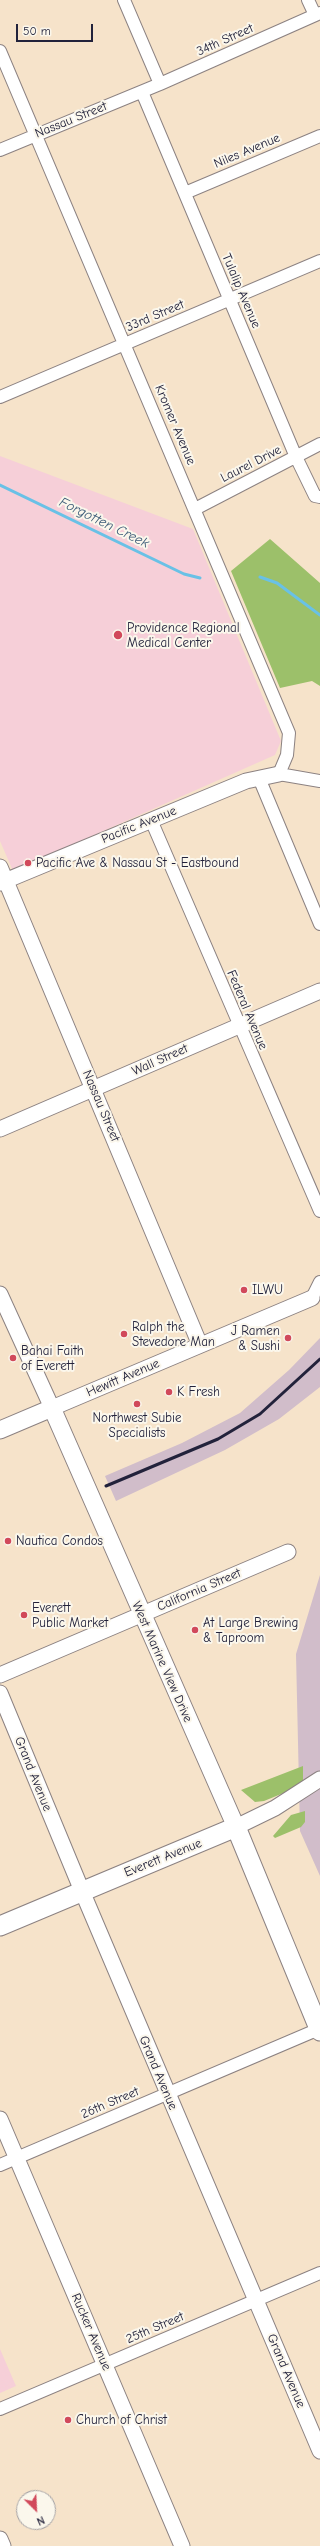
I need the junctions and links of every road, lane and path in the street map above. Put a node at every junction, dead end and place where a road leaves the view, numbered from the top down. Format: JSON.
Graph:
{"nodes":[{"id":1,"x":124,"y":0,"type":"edge"},
{"id":2,"x":308,"y":0,"type":"edge"},
{"id":3,"x":317,"y":14,"type":"edge"},
{"id":4,"x":0,"y":51,"type":"edge"},
{"id":5,"x":160,"y":84,"type":"junction"},
{"id":6,"x":142,"y":92,"type":"junction"},
{"id":7,"x":35,"y":134,"type":"junction"},
{"id":8,"x":320,"y":136,"type":"edge"},
{"id":9,"x":0,"y":150,"type":"edge"},
{"id":10,"x":185,"y":193,"type":"junction"},
{"id":11,"x":320,"y":261,"type":"edge"},
{"id":12,"x":230,"y":300,"type":"junction"},
{"id":13,"x":126,"y":344,"type":"junction"},
{"id":14,"x":0,"y":397,"type":"edge"},
{"id":15,"x":320,"y":444,"type":"edge"},
{"id":16,"x":296,"y":457,"type":"junction"},
{"id":17,"x":320,"y":497,"type":"edge"},
{"id":18,"x":194,"y":509,"type":"junction"},
{"id":19,"x":279,"y":774,"type":"junction"},
{"id":20,"x":259,"y":778,"type":"junction"},
{"id":21,"x":320,"y":781,"type":"edge"},
{"id":22,"x":151,"y":820,"type":"junction"},
{"id":23,"x":2,"y":877,"type":"edge"},
{"id":24,"x":320,"y":924,"type":"edge"},
{"id":25,"x":320,"y":991,"type":"edge"},
{"id":26,"x":238,"y":1026,"type":"junction"},
{"id":27,"x":94,"y":1089,"type":"junction"},
{"id":28,"x":0,"y":1129,"type":"edge"},
{"id":29,"x":320,"y":1211,"type":"edge"},
{"id":30,"x":320,"y":1282,"type":"edge"},
{"id":31,"x":0,"y":1294,"type":"edge"},
{"id":32,"x":312,"y":1298,"type":"joint"},
{"id":33,"x":200,"y":1345,"type":"junction"},
{"id":34,"x":52,"y":1408,"type":"junction"},
{"id":35,"x":0,"y":1430,"type":"edge"},
{"id":36,"x":288,"y":1552,"type":"dead end"},
{"id":37,"x":141,"y":1615,"type":"junction"},
{"id":38,"x":0,"y":1675,"type":"edge"},
{"id":39,"x":0,"y":1693,"type":"edge"},
{"id":40,"x":320,"y":1779,"type":"edge"},
{"id":41,"x":236,"y":1827,"type":"junction"},
{"id":42,"x":82,"y":1891,"type":"junction"},
{"id":43,"x":0,"y":1926,"type":"edge"},
{"id":44,"x":320,"y":2030,"type":"edge"},
{"id":45,"x":167,"y":2094,"type":"junction"},
{"id":46,"x":0,"y":2119,"type":"edge"},
{"id":47,"x":17,"y":2158,"type":"junction"},
{"id":48,"x":0,"y":2165,"type":"edge"},
{"id":49,"x":320,"y":2273,"type":"edge"},
{"id":50,"x":256,"y":2300,"type":"junction"},
{"id":51,"x":105,"y":2365,"type":"junction"},
{"id":52,"x":0,"y":2409,"type":"edge"},
{"id":53,"x":320,"y":2451,"type":"edge"},
{"id":54,"x":0,"y":2539,"type":"edge"},
{"id":55,"x":3,"y":2546,"type":"edge"},
{"id":56,"x":182,"y":2546,"type":"edge"}],
"edges":[{"from":1,"to":5,"type":"street"},
{"from":2,"to":3,"type":"street"},
{"from":3,"to":5,"type":"street","name":"34th Street"},
{"from":4,"to":7,"type":"street","name":"Kromer Avenue"},
{"from":5,"to":6,"type":"street","name":"34th Street"},
{"from":6,"to":7,"type":"street","name":"Nassau Street"},
{"from":6,"to":10,"type":"street","name":"Tulalip Avenue"},
{"from":7,"to":9,"type":"street","name":"Nassau Street"},
{"from":7,"to":13,"type":"street","name":"Kromer Avenue"},
{"from":8,"to":10,"type":"street","name":"Niles Avenue"},
{"from":10,"to":12,"type":"street","name":"Tulalip Avenue"},
{"from":11,"to":12,"type":"street","name":"33rd Street"},
{"from":12,"to":13,"type":"street","name":"33rd Street"},
{"from":12,"to":16,"type":"street","name":"Tulalip Avenue"},
{"from":13,"to":14,"type":"street","name":"33rd Street"},
{"from":13,"to":18,"type":"street","name":"Kromer Avenue"},
{"from":15,"to":16,"type":"street","name":"Laurel Drive"},
{"from":16,"to":17,"type":"street","name":"Tulalip Avenue"},
{"from":16,"to":18,"type":"street","name":"Laurel Drive"},
{"from":18,"to":19,"type":"street","name":"Kromer Avenue"},
{"from":19,"to":20,"type":"street","name":"Pacific Avenue"},
{"from":19,"to":21,"type":"street"},
{"from":20,"to":22,"type":"street","name":"Pacific Avenue"},
{"from":20,"to":24,"type":"street"},
{"from":22,"to":23,"type":"street","name":"Pacific Avenue"},
{"from":22,"to":26,"type":"street","name":"Federal Avenue"},
{"from":23,"to":27,"type":"street","name":"Nassau Street"},
{"from":25,"to":26,"type":"street","name":"Wall Street"},
{"from":26,"to":27,"type":"street","name":"Wall Street"},
{"from":26,"to":29,"type":"street","name":"Federal Avenue"},
{"from":27,"to":28,"type":"street","name":"Wall Street"},
{"from":27,"to":33,"type":"street","name":"Nassau Street"},
{"from":30,"to":32,"type":"street"},
{"from":31,"to":34,"type":"street","name":"West Marine View Drive"},
{"from":32,"to":33,"type":"street","name":"Hewitt Avenue"},
{"from":33,"to":34,"type":"street","name":"Hewitt Avenue"},
{"from":34,"to":35,"type":"main road","name":"Hewitt Avenue"},
{"from":34,"to":37,"type":"main road","name":"West Marine View Drive"},
{"from":36,"to":37,"type":"street","name":"California Street"},
{"from":37,"to":38,"type":"street","name":"California Street"},
{"from":37,"to":41,"type":"main road","name":"West Marine View Drive"},
{"from":39,"to":42,"type":"street","name":"Grand Avenue"},
{"from":40,"to":41,"type":"street","name":"Everett Avenue"},
{"from":41,"to":42,"type":"main road","name":"Everett Avenue"},
{"from":41,"to":44,"type":"main road","name":"West Marine View Drive"},
{"from":42,"to":43,"type":"main road","name":"Everett Avenue"},
{"from":42,"to":45,"type":"street","name":"Grand Avenue"},
{"from":44,"to":45,"type":"street","name":"26th Street"},
{"from":45,"to":47,"type":"street","name":"26th Street"},
{"from":45,"to":50,"type":"street","name":"Grand Avenue"},
{"from":46,"to":47,"type":"street","name":"Rucker Avenue"},
{"from":47,"to":48,"type":"street","name":"26th Street"},
{"from":47,"to":51,"type":"street","name":"Rucker Avenue"},
{"from":49,"to":50,"type":"street","name":"25th Street"},
{"from":50,"to":51,"type":"street","name":"25th Street"},
{"from":50,"to":53,"type":"street","name":"Grand Avenue"},
{"from":51,"to":52,"type":"street","name":"25th Street"},
{"from":51,"to":56,"type":"street","name":"Rucker Avenue"},
{"from":54,"to":55,"type":"street"}]}
